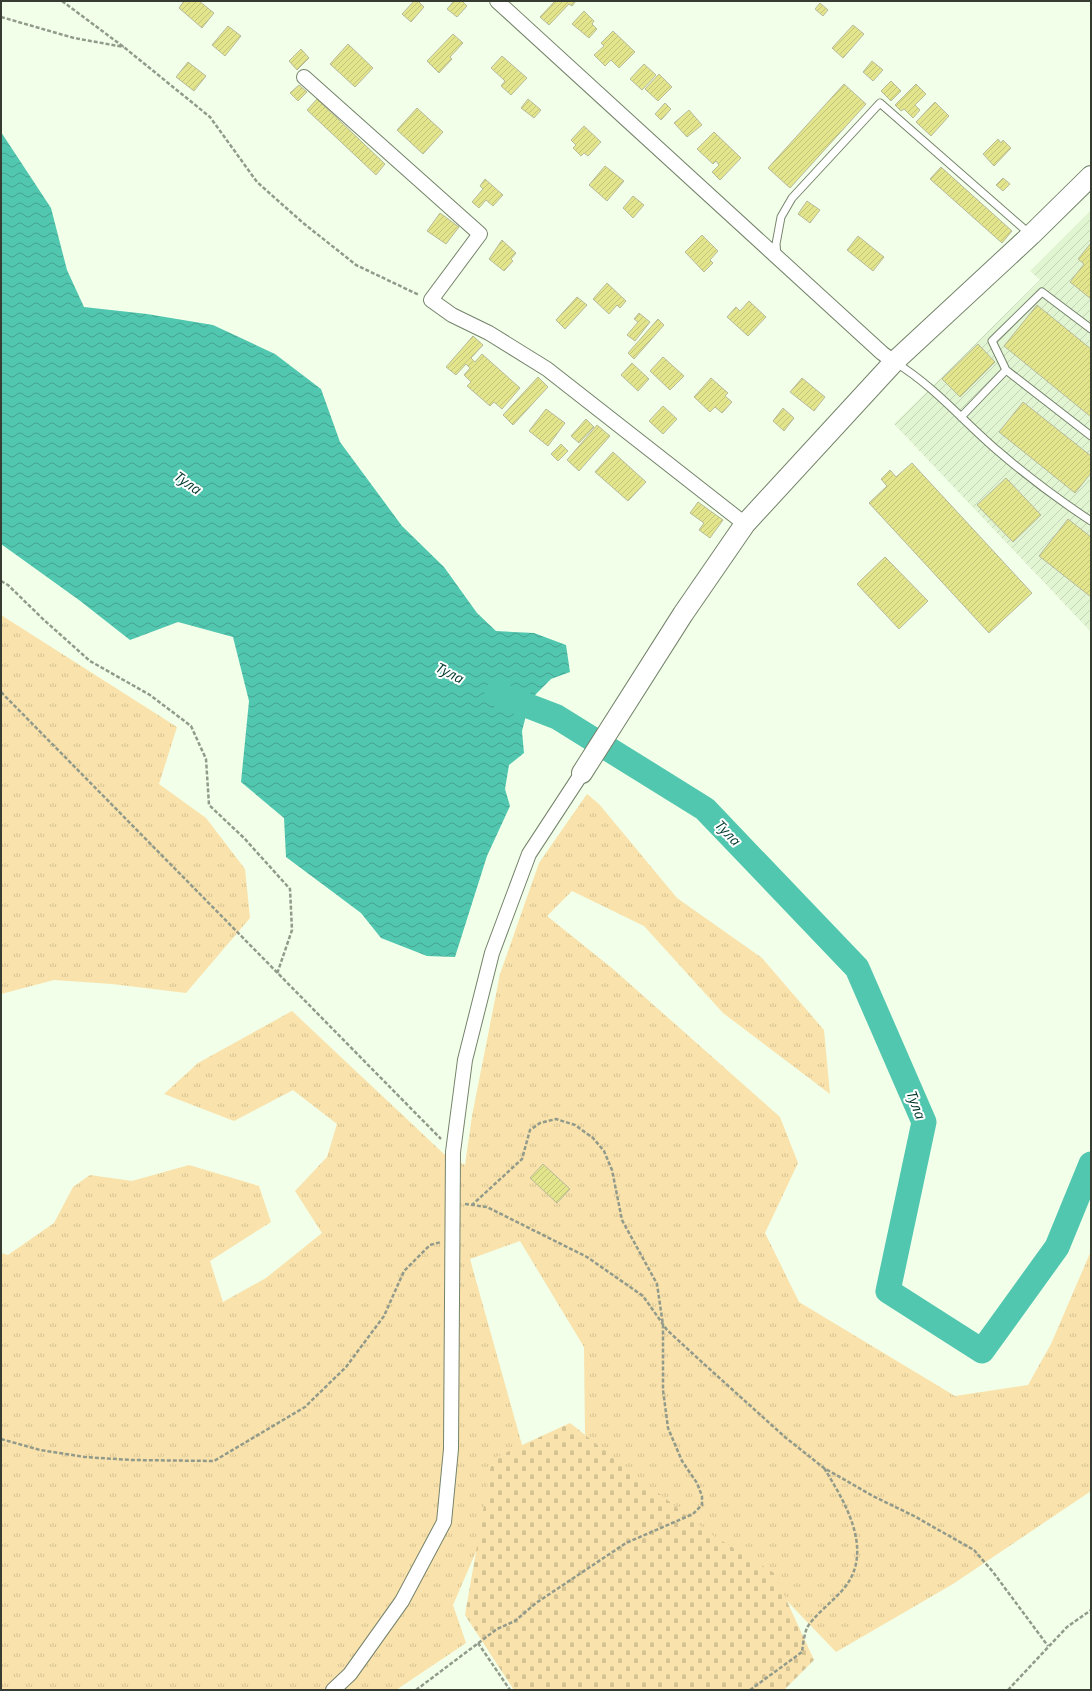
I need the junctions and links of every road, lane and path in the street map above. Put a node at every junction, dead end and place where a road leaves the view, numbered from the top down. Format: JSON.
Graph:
{"nodes":[{"id":1,"x":62,"y":1,"type":"edge"},
{"id":2,"x":497,"y":1,"type":"edge"},
{"id":3,"x":1,"y":17,"type":"edge"},
{"id":4,"x":125,"y":48,"type":"junction"},
{"id":5,"x":304,"y":76,"type":"dead end"},
{"id":6,"x":1091,"y":176,"type":"edge"},
{"id":7,"x":1031,"y":235,"type":"junction"},
{"id":8,"x":777,"y":258,"type":"junction"},
{"id":9,"x":431,"y":300,"type":"junction"},
{"id":10,"x":1091,"y":329,"type":"edge"},
{"id":11,"x":894,"y":362,"type":"junction"},
{"id":12,"x":1006,"y":370,"type":"junction"},
{"id":13,"x":961,"y":417,"type":"junction"},
{"id":14,"x":1091,"y":436,"type":"edge"},
{"id":15,"x":1091,"y":521,"type":"edge"},
{"id":16,"x":745,"y":524,"type":"junction"},
{"id":17,"x":1,"y":581,"type":"edge"},
{"id":18,"x":1,"y":692,"type":"edge"},
{"id":19,"x":582,"y":773,"type":"joint"},
{"id":20,"x":277,"y":974,"type":"junction"},
{"id":21,"x":453,"y":1152,"type":"junction"},
{"id":22,"x":452,"y":1202,"type":"junction"},
{"id":23,"x":472,"y":1205,"type":"junction"},
{"id":24,"x":452,"y":1239,"type":"junction"},
{"id":25,"x":663,"y":1325,"type":"junction"},
{"id":26,"x":1,"y":1439,"type":"edge"},
{"id":27,"x":824,"y":1468,"type":"junction"},
{"id":28,"x":1091,"y":1610,"type":"edge"},
{"id":29,"x":478,"y":1643,"type":"junction"},
{"id":30,"x":1048,"y":1646,"type":"junction"},
{"id":31,"x":333,"y":1690,"type":"edge"},
{"id":32,"x":416,"y":1690,"type":"edge"},
{"id":33,"x":510,"y":1690,"type":"edge"},
{"id":34,"x":750,"y":1690,"type":"edge"},
{"id":35,"x":1008,"y":1690,"type":"edge"}],
"edges":[{"from":1,"to":4,"type":"path"},
{"from":2,"to":8,"type":"street"},
{"from":3,"to":4,"type":"path"},
{"from":4,"to":9,"type":"path"},
{"from":5,"to":9,"type":"street"},
{"from":6,"to":7,"type":"street"},
{"from":7,"to":8,"type":"lane"},
{"from":7,"to":11,"type":"street"},
{"from":8,"to":11,"type":"street"},
{"from":9,"to":16,"type":"street"},
{"from":10,"to":12,"type":"lane"},
{"from":11,"to":13,"type":"lane"},
{"from":11,"to":16,"type":"street"},
{"from":12,"to":13,"type":"lane"},
{"from":12,"to":14,"type":"lane"},
{"from":13,"to":15,"type":"lane"},
{"from":16,"to":19,"type":"street"},
{"from":17,"to":20,"type":"path"},
{"from":18,"to":20,"type":"path"},
{"from":19,"to":21,"type":"street"},
{"from":20,"to":21,"type":"path"},
{"from":21,"to":22,"type":"street"},
{"from":22,"to":23,"type":"path"},
{"from":22,"to":24,"type":"street"},
{"from":23,"to":25,"type":"path"},
{"from":23,"to":25,"type":"path"},
{"from":24,"to":26,"type":"path"},
{"from":24,"to":31,"type":"street"},
{"from":25,"to":27,"type":"path"},
{"from":25,"to":29,"type":"path"},
{"from":27,"to":30,"type":"path"},
{"from":27,"to":34,"type":"path"},
{"from":28,"to":30,"type":"path"},
{"from":29,"to":32,"type":"path"},
{"from":29,"to":33,"type":"path"},
{"from":30,"to":35,"type":"path"}]}
